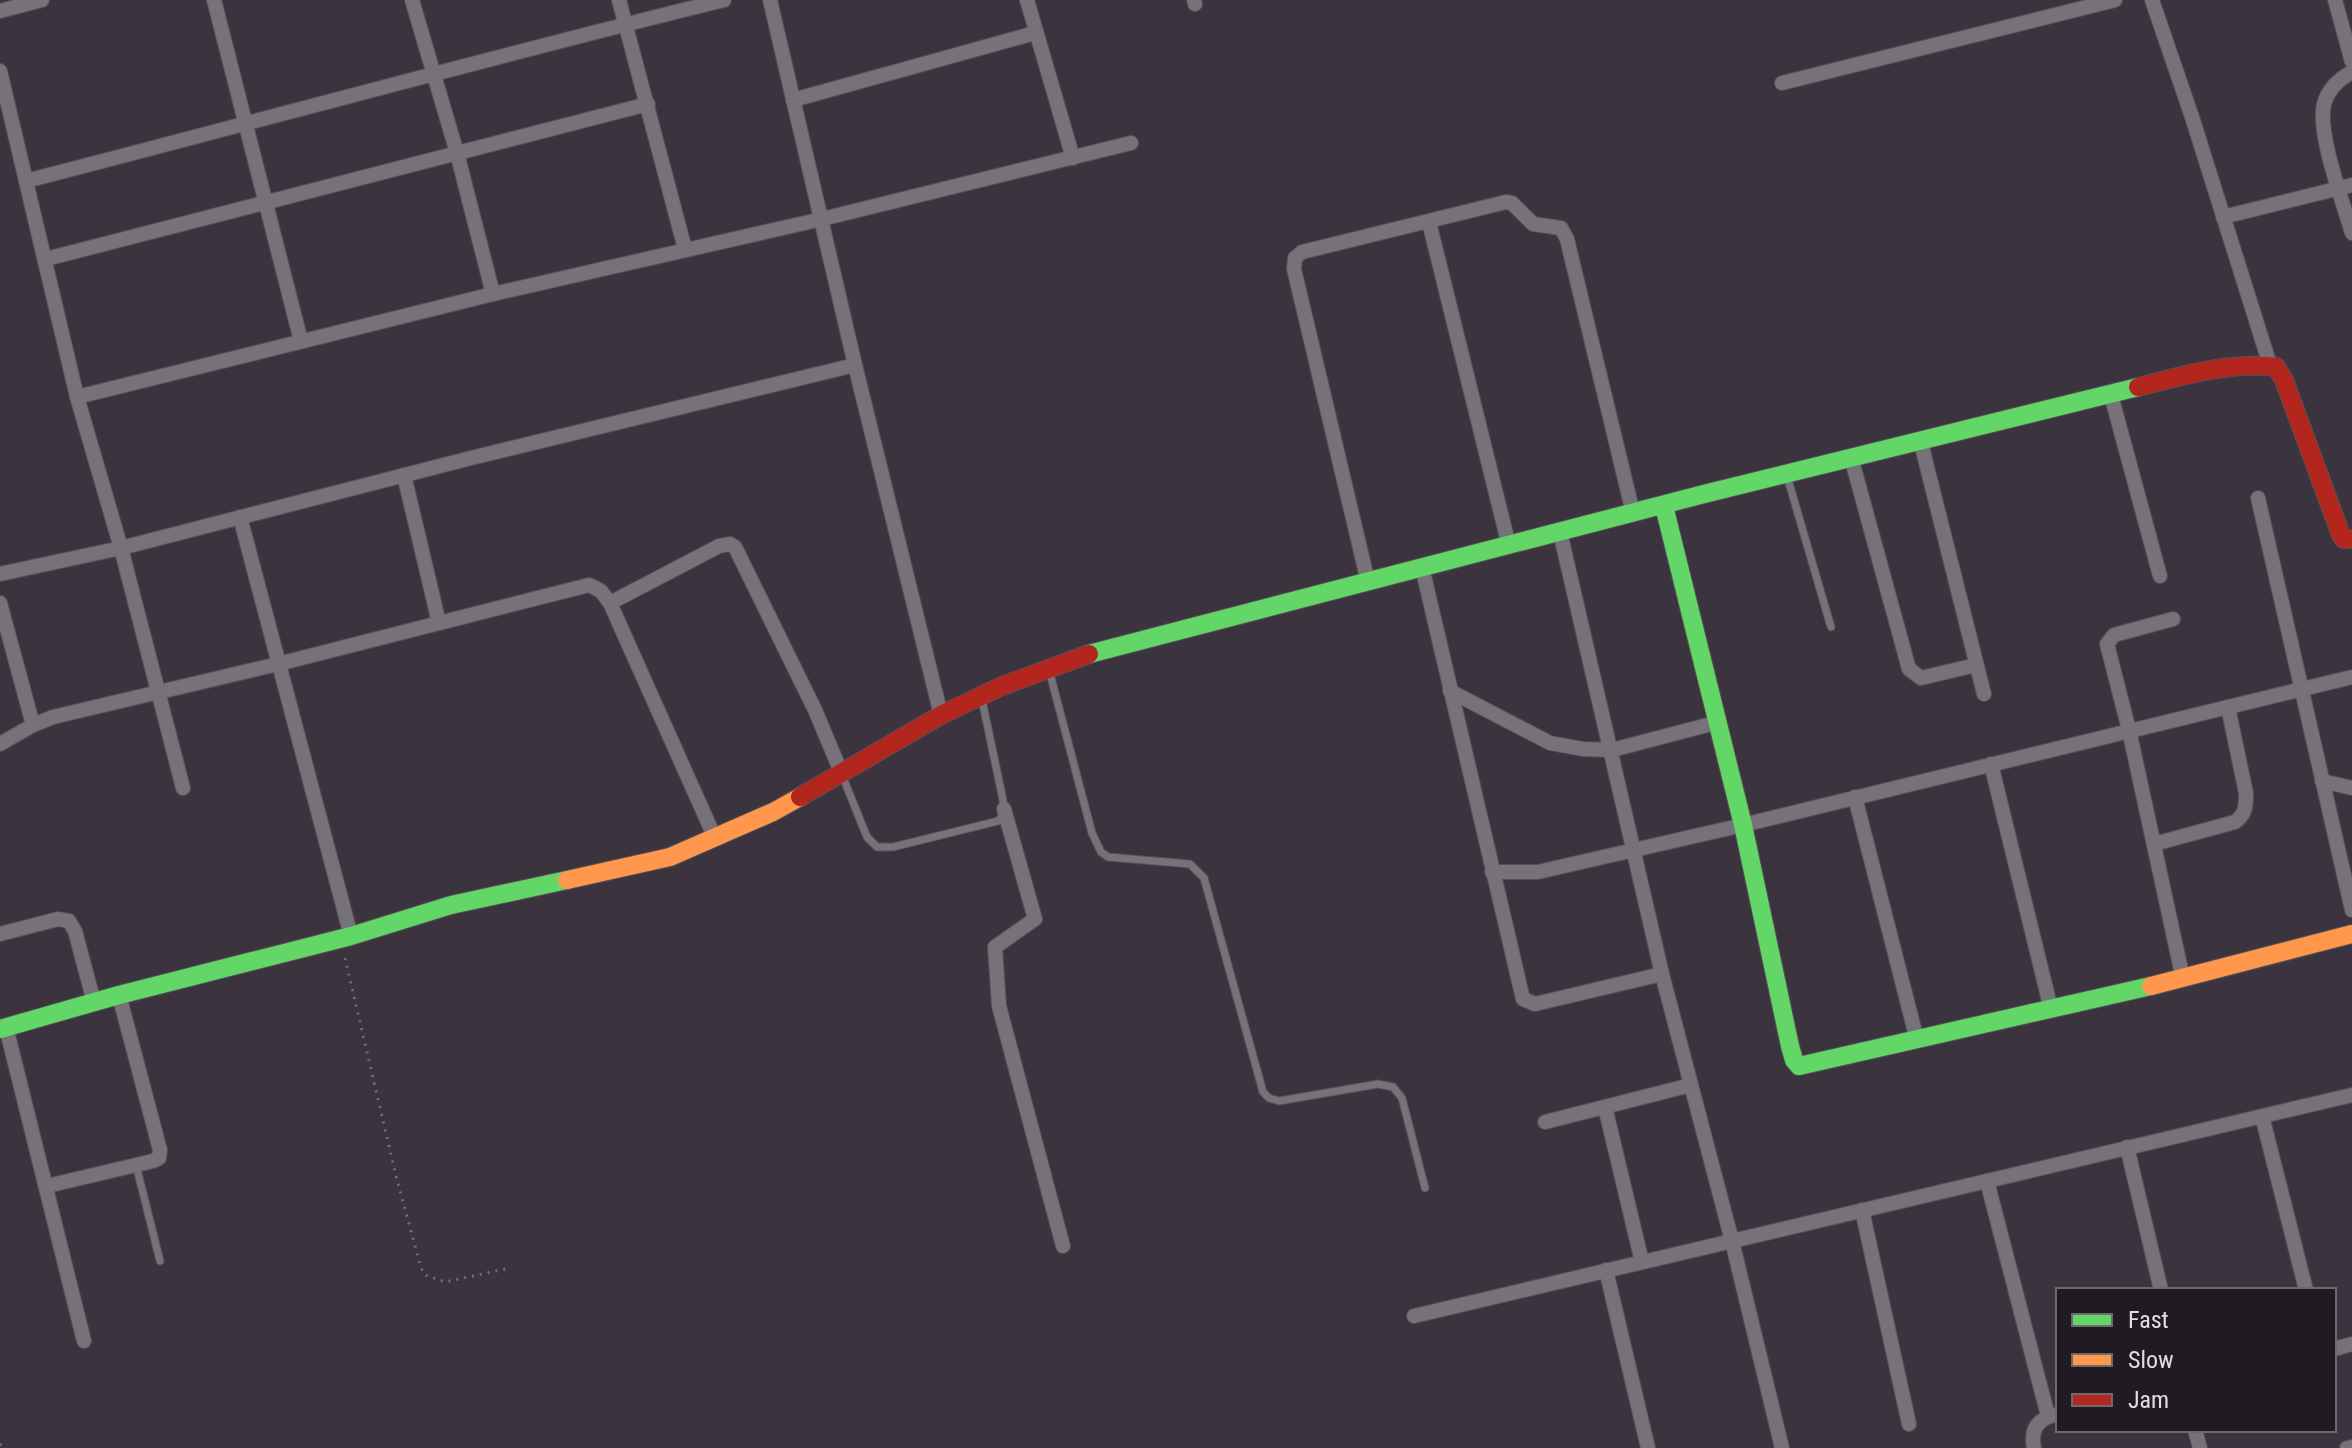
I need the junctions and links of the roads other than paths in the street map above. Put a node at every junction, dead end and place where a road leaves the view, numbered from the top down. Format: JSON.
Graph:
{"nodes":[{"id":1,"x":42,"y":0,"type":"edge"},
{"id":2,"x":214,"y":0,"type":"edge"},
{"id":3,"x":412,"y":0,"type":"edge"},
{"id":4,"x":619,"y":0,"type":"edge"},
{"id":5,"x":724,"y":0,"type":"edge"},
{"id":6,"x":770,"y":0,"type":"edge"},
{"id":7,"x":1027,"y":0,"type":"edge"},
{"id":8,"x":2115,"y":0,"type":"edge"},
{"id":9,"x":2152,"y":0,"type":"edge"},
{"id":10,"x":2335,"y":0,"type":"edge"},
{"id":11,"x":0,"y":11,"type":"edge"},
{"id":12,"x":626,"y":24,"type":"junction"},
{"id":13,"x":1035,"y":33,"type":"junction"},
{"id":14,"x":2352,"y":62,"type":"edge"},
{"id":15,"x":0,"y":71,"type":"edge"},
{"id":16,"x":2352,"y":72,"type":"edge"},
{"id":17,"x":431,"y":73,"type":"junction"},
{"id":18,"x":1782,"y":83,"type":"dead end"},
{"id":19,"x":793,"y":100,"type":"junction"},
{"id":20,"x":648,"y":104,"type":"junction"},
{"id":21,"x":245,"y":125,"type":"junction"},
{"id":22,"x":1131,"y":143,"type":"dead end"},
{"id":23,"x":457,"y":153,"type":"junction"},
{"id":24,"x":1073,"y":158,"type":"junction"},
{"id":25,"x":26,"y":181,"type":"junction"},
{"id":26,"x":2345,"y":187,"type":"edge"},
{"id":27,"x":265,"y":203,"type":"junction"},
{"id":28,"x":2223,"y":217,"type":"junction"},
{"id":29,"x":822,"y":219,"type":"junction"},
{"id":30,"x":1429,"y":222,"type":"junction"},
{"id":31,"x":2352,"y":233,"type":"edge"},
{"id":32,"x":685,"y":249,"type":"junction"},
{"id":33,"x":46,"y":259,"type":"junction"},
{"id":34,"x":493,"y":294,"type":"junction"},
{"id":35,"x":301,"y":341,"type":"junction"},
{"id":36,"x":855,"y":365,"type":"junction"},
{"id":37,"x":2270,"y":365,"type":"junction"},
{"id":38,"x":2111,"y":395,"type":"junction"},
{"id":39,"x":77,"y":397,"type":"junction"},
{"id":40,"x":1920,"y":439,"type":"junction"},
{"id":41,"x":1851,"y":457,"type":"junction"},
{"id":42,"x":1787,"y":474,"type":"junction"},
{"id":43,"x":404,"y":475,"type":"junction"},
{"id":44,"x":2258,"y":498,"type":"dead end"},
{"id":45,"x":1664,"y":506,"type":"junction"},
{"id":46,"x":1633,"y":513,"type":"junction"},
{"id":47,"x":240,"y":517,"type":"junction"},
{"id":48,"x":1560,"y":532,"type":"junction"},
{"id":49,"x":2352,"y":539,"type":"edge"},
{"id":50,"x":1509,"y":546,"type":"junction"},
{"id":51,"x":121,"y":548,"type":"junction"},
{"id":52,"x":1422,"y":567,"type":"junction"},
{"id":53,"x":0,"y":574,"type":"edge"},
{"id":54,"x":2160,"y":576,"type":"dead end"},
{"id":55,"x":1368,"y":582,"type":"junction"},
{"id":56,"x":0,"y":603,"type":"edge"},
{"id":57,"x":610,"y":603,"type":"junction"},
{"id":58,"x":2173,"y":619,"type":"dead end"},
{"id":59,"x":439,"y":623,"type":"junction"},
{"id":60,"x":1831,"y":627,"type":"dead end"},
{"id":61,"x":278,"y":664,"type":"junction"},
{"id":62,"x":1976,"y":665,"type":"junction"},
{"id":63,"x":1048,"y":668,"type":"junction"},
{"id":64,"x":2352,"y":677,"type":"edge"},
{"id":65,"x":2302,"y":689,"type":"junction"},
{"id":66,"x":1450,"y":691,"type":"junction"},
{"id":67,"x":157,"y":694,"type":"junction"},
{"id":68,"x":1984,"y":694,"type":"dead end"},
{"id":69,"x":981,"y":697,"type":"junction"},
{"id":70,"x":2228,"y":707,"type":"junction"},
{"id":71,"x":941,"y":715,"type":"junction"},
{"id":72,"x":1719,"y":722,"type":"junction"},
{"id":73,"x":33,"y":725,"type":"junction"},
{"id":74,"x":2129,"y":730,"type":"junction"},
{"id":75,"x":0,"y":744,"type":"edge"},
{"id":76,"x":1612,"y":750,"type":"junction"},
{"id":77,"x":1991,"y":764,"type":"junction"},
{"id":78,"x":841,"y":772,"type":"junction"},
{"id":79,"x":2322,"y":781,"type":"junction"},
{"id":80,"x":183,"y":788,"type":"dead end"},
{"id":81,"x":2352,"y":788,"type":"edge"},
{"id":82,"x":1855,"y":797,"type":"junction"},
{"id":83,"x":1004,"y":809,"type":"junction"},
{"id":84,"x":1743,"y":825,"type":"junction"},
{"id":85,"x":715,"y":838,"type":"junction"},
{"id":86,"x":2154,"y":844,"type":"junction"},
{"id":87,"x":1634,"y":848,"type":"junction"},
{"id":88,"x":1492,"y":872,"type":"junction"},
{"id":89,"x":2352,"y":910,"type":"edge"},
{"id":90,"x":0,"y":934,"type":"edge"},
{"id":91,"x":2352,"y":934,"type":"edge"},
{"id":92,"x":346,"y":938,"type":"junction"},
{"id":93,"x":1662,"y":974,"type":"junction"},
{"id":94,"x":2183,"y":979,"type":"junction"},
{"id":95,"x":119,"y":995,"type":"junction"},
{"id":96,"x":94,"y":1002,"type":"junction"},
{"id":97,"x":2051,"y":1009,"type":"junction"},
{"id":98,"x":3,"y":1028,"type":"edge"},
{"id":99,"x":1917,"y":1040,"type":"junction"},
{"id":100,"x":1691,"y":1085,"type":"junction"},
{"id":101,"x":2352,"y":1095,"type":"edge"},
{"id":102,"x":1605,"y":1107,"type":"junction"},
{"id":103,"x":2262,"y":1116,"type":"junction"},
{"id":104,"x":1545,"y":1122,"type":"dead end"},
{"id":105,"x":2127,"y":1147,"type":"junction"},
{"id":106,"x":136,"y":1165,"type":"junction"},
{"id":107,"x":1987,"y":1181,"type":"junction"},
{"id":108,"x":47,"y":1186,"type":"junction"},
{"id":109,"x":1425,"y":1188,"type":"dead end"},
{"id":110,"x":1862,"y":1210,"type":"junction"},
{"id":111,"x":1732,"y":1241,"type":"junction"},
{"id":112,"x":1063,"y":1246,"type":"dead end"},
{"id":113,"x":160,"y":1261,"type":"dead end"},
{"id":114,"x":1642,"y":1262,"type":"junction"},
{"id":115,"x":1606,"y":1270,"type":"junction"},
{"id":116,"x":2161,"y":1288,"type":"edge"},
{"id":117,"x":2305,"y":1288,"type":"edge"},
{"id":118,"x":1414,"y":1316,"type":"dead end"},
{"id":119,"x":84,"y":1341,"type":"dead end"},
{"id":120,"x":2053,"y":1415,"type":"edge"},
{"id":121,"x":1909,"y":1424,"type":"dead end"},
{"id":122,"x":1648,"y":1448,"type":"edge"},
{"id":123,"x":1782,"y":1448,"type":"edge"},
{"id":124,"x":2034,"y":1448,"type":"edge"}],
"edges":[{"from":1,"to":11,"type":"street"},
{"from":2,"to":21,"type":"street"},
{"from":3,"to":17,"type":"street"},
{"from":4,"to":12,"type":"street"},
{"from":5,"to":12,"type":"street"},
{"from":6,"to":19,"type":"street"},
{"from":7,"to":13,"type":"street"},
{"from":8,"to":18,"type":"street"},
{"from":9,"to":28,"type":"street"},
{"from":10,"to":14,"type":"street"},
{"from":12,"to":17,"type":"street"},
{"from":12,"to":20,"type":"street"},
{"from":13,"to":19,"type":"street"},
{"from":13,"to":24,"type":"street"},
{"from":15,"to":25,"type":"street"},
{"from":16,"to":26,"type":"street"},
{"from":17,"to":21,"type":"street"},
{"from":17,"to":23,"type":"street"},
{"from":19,"to":29,"type":"street"},
{"from":20,"to":23,"type":"street"},
{"from":20,"to":32,"type":"street"},
{"from":21,"to":25,"type":"street"},
{"from":21,"to":27,"type":"street"},
{"from":22,"to":24,"type":"street"},
{"from":23,"to":27,"type":"street"},
{"from":23,"to":34,"type":"street"},
{"from":24,"to":29,"type":"street"},
{"from":25,"to":33,"type":"street"},
{"from":26,"to":28,"type":"street"},
{"from":26,"to":31,"type":"street"},
{"from":27,"to":33,"type":"street"},
{"from":27,"to":35,"type":"street"},
{"from":28,"to":37,"type":"street"},
{"from":29,"to":32,"type":"street"},
{"from":29,"to":36,"type":"street"},
{"from":30,"to":46,"type":"street"},
{"from":30,"to":50,"type":"street"},
{"from":30,"to":55,"type":"street"},
{"from":32,"to":34,"type":"street"},
{"from":33,"to":39,"type":"street"},
{"from":34,"to":35,"type":"street"},
{"from":35,"to":39,"type":"street"},
{"from":36,"to":43,"type":"street"},
{"from":36,"to":71,"type":"street"},
{"from":37,"to":38,"type":"street"},
{"from":37,"to":49,"type":"street"},
{"from":38,"to":40,"type":"street"},
{"from":38,"to":54,"type":"street"},
{"from":39,"to":51,"type":"street"},
{"from":40,"to":41,"type":"street"},
{"from":40,"to":62,"type":"street"},
{"from":41,"to":42,"type":"street"},
{"from":41,"to":62,"type":"street"},
{"from":42,"to":45,"type":"street"},
{"from":42,"to":60,"type":"lane"},
{"from":43,"to":47,"type":"street"},
{"from":43,"to":59,"type":"street"},
{"from":44,"to":65,"type":"street"},
{"from":45,"to":46,"type":"street"},
{"from":45,"to":72,"type":"street"},
{"from":46,"to":48,"type":"street"},
{"from":47,"to":51,"type":"street"},
{"from":47,"to":61,"type":"street"},
{"from":48,"to":50,"type":"street"},
{"from":48,"to":76,"type":"street"},
{"from":50,"to":52,"type":"street"},
{"from":51,"to":53,"type":"street"},
{"from":51,"to":67,"type":"street"},
{"from":52,"to":55,"type":"street"},
{"from":52,"to":66,"type":"street"},
{"from":55,"to":63,"type":"street"},
{"from":56,"to":73,"type":"street"},
{"from":57,"to":59,"type":"street"},
{"from":57,"to":78,"type":"street"},
{"from":57,"to":85,"type":"street"},
{"from":58,"to":74,"type":"street"},
{"from":59,"to":61,"type":"street"},
{"from":61,"to":67,"type":"street"},
{"from":61,"to":92,"type":"street"},
{"from":62,"to":68,"type":"street"},
{"from":63,"to":69,"type":"street"},
{"from":63,"to":109,"type":"lane"},
{"from":64,"to":65,"type":"street"},
{"from":65,"to":70,"type":"street"},
{"from":65,"to":79,"type":"street"},
{"from":66,"to":76,"type":"street"},
{"from":66,"to":88,"type":"street"},
{"from":67,"to":73,"type":"street"},
{"from":67,"to":80,"type":"street"},
{"from":69,"to":71,"type":"street"},
{"from":69,"to":83,"type":"lane"},
{"from":70,"to":74,"type":"street"},
{"from":70,"to":86,"type":"street"},
{"from":71,"to":78,"type":"street"},
{"from":72,"to":76,"type":"street"},
{"from":72,"to":84,"type":"street"},
{"from":73,"to":75,"type":"street"},
{"from":74,"to":77,"type":"street"},
{"from":74,"to":86,"type":"street"},
{"from":76,"to":87,"type":"street"},
{"from":77,"to":82,"type":"street"},
{"from":77,"to":97,"type":"street"},
{"from":78,"to":83,"type":"lane"},
{"from":78,"to":85,"type":"street"},
{"from":79,"to":81,"type":"street"},
{"from":79,"to":89,"type":"street"},
{"from":82,"to":84,"type":"street"},
{"from":82,"to":99,"type":"street"},
{"from":83,"to":112,"type":"street"},
{"from":84,"to":87,"type":"street"},
{"from":84,"to":99,"type":"street"},
{"from":85,"to":92,"type":"street"},
{"from":86,"to":94,"type":"street"},
{"from":87,"to":88,"type":"street"},
{"from":87,"to":93,"type":"street"},
{"from":88,"to":93,"type":"street"},
{"from":90,"to":96,"type":"street"},
{"from":91,"to":94,"type":"street"},
{"from":92,"to":95,"type":"street"},
{"from":93,"to":100,"type":"street"},
{"from":94,"to":97,"type":"street"},
{"from":95,"to":96,"type":"street"},
{"from":95,"to":106,"type":"street"},
{"from":96,"to":98,"type":"street"},
{"from":97,"to":99,"type":"street"},
{"from":98,"to":108,"type":"street"},
{"from":100,"to":102,"type":"street"},
{"from":100,"to":111,"type":"street"},
{"from":101,"to":103,"type":"street"},
{"from":102,"to":104,"type":"street"},
{"from":102,"to":114,"type":"street"},
{"from":103,"to":105,"type":"street"},
{"from":103,"to":117,"type":"street"},
{"from":105,"to":107,"type":"street"},
{"from":105,"to":116,"type":"street"},
{"from":106,"to":108,"type":"street"},
{"from":106,"to":113,"type":"lane"},
{"from":107,"to":110,"type":"street"},
{"from":107,"to":120,"type":"street"},
{"from":108,"to":119,"type":"street"},
{"from":110,"to":111,"type":"street"},
{"from":110,"to":121,"type":"street"},
{"from":111,"to":114,"type":"street"},
{"from":111,"to":123,"type":"street"},
{"from":114,"to":115,"type":"street"},
{"from":115,"to":118,"type":"street"},
{"from":115,"to":122,"type":"street"},
{"from":120,"to":124,"type":"street"}]}
